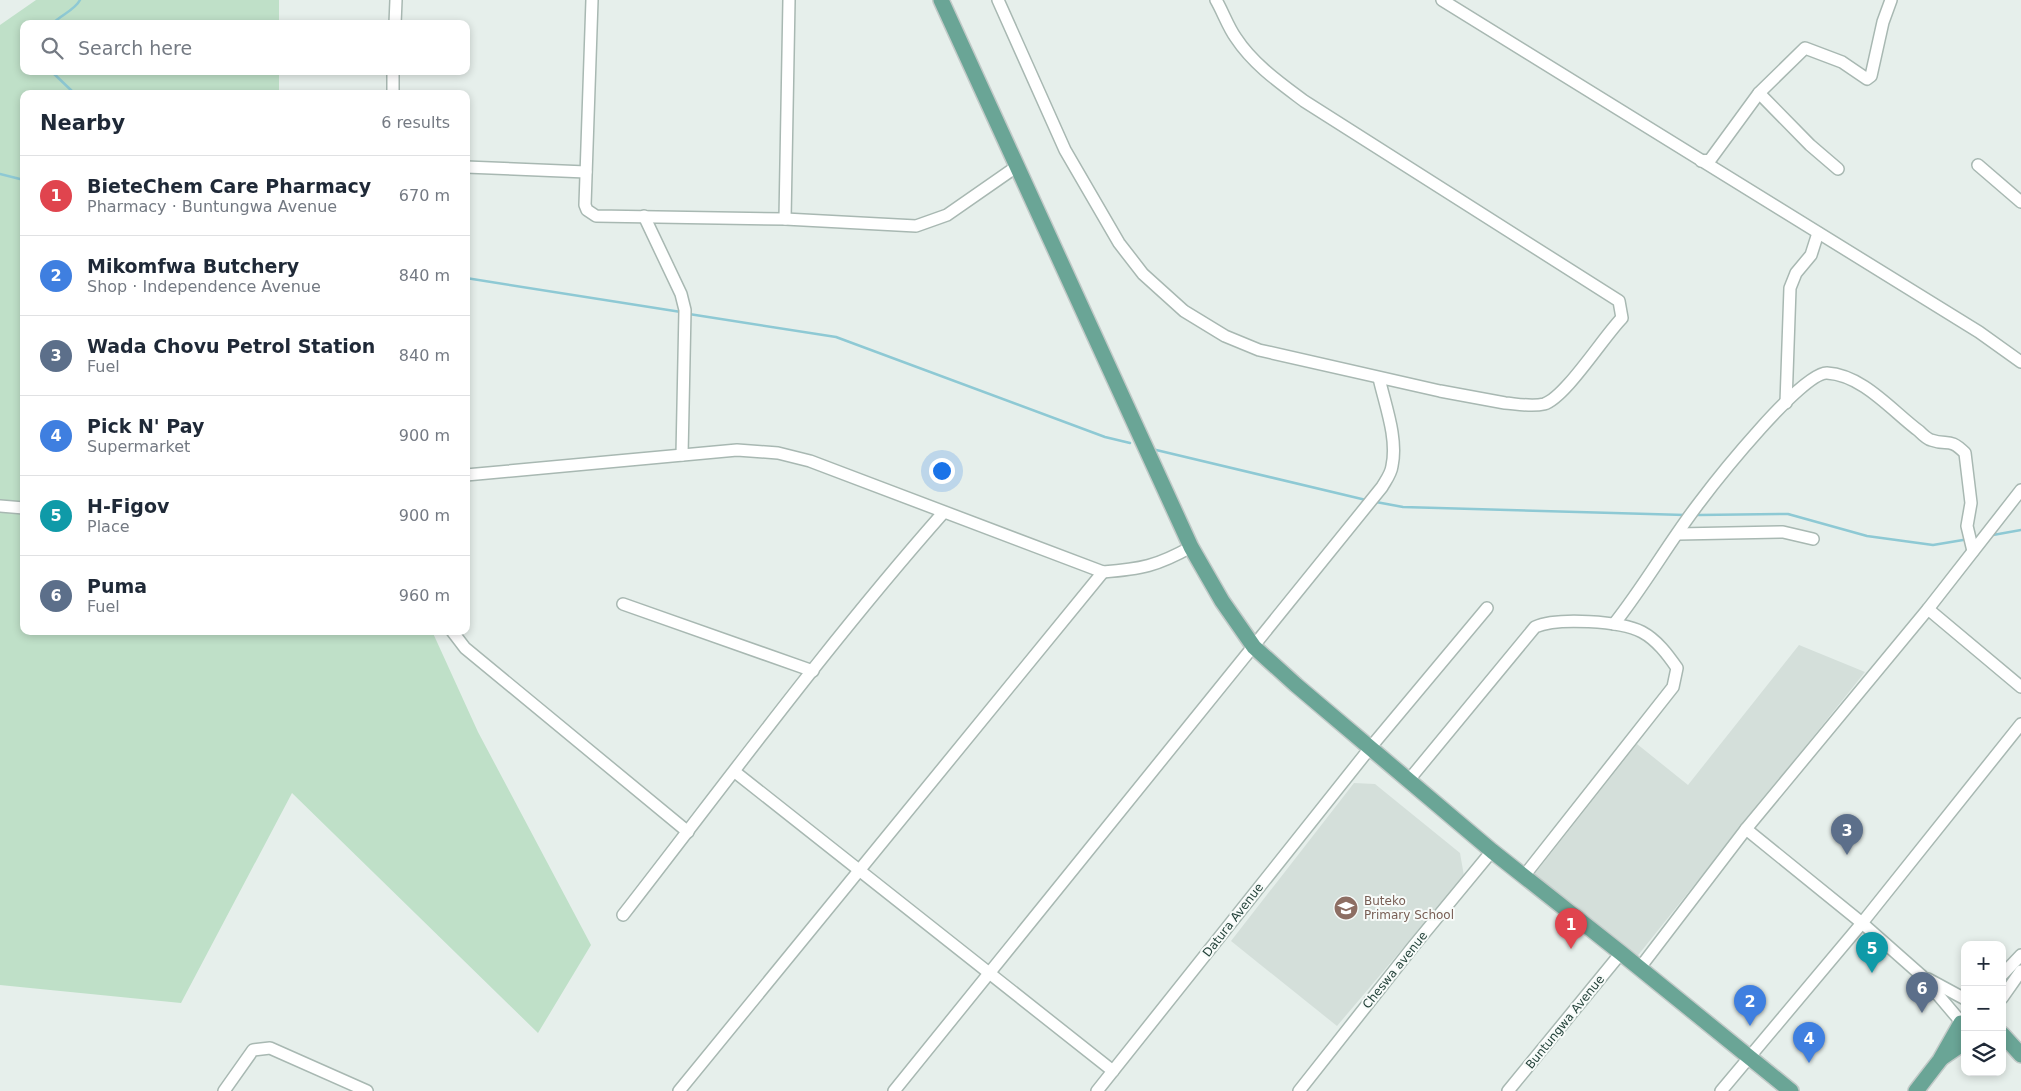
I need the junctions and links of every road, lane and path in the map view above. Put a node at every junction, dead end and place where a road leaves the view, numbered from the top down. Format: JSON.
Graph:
{"nodes":[{"id":1,"x":396,"y":0,"type":"edge"},
{"id":2,"x":592,"y":0,"type":"edge"},
{"id":3,"x":789,"y":0,"type":"edge"},
{"id":4,"x":941,"y":0,"type":"edge"},
{"id":5,"x":998,"y":0,"type":"edge"},
{"id":6,"x":1216,"y":0,"type":"edge"},
{"id":7,"x":1442,"y":0,"type":"edge"},
{"id":8,"x":1891,"y":0,"type":"edge"},
{"id":9,"x":395,"y":20,"type":"edge"},
{"id":10,"x":394,"y":75,"type":"edge"},
{"id":11,"x":393,"y":90,"type":"edge"},
{"id":12,"x":1760,"y":92,"type":"junction"},
{"id":13,"x":1700,"y":161,"type":"junction"},
{"id":14,"x":1978,"y":165,"type":"dead end"},
{"id":15,"x":1016,"y":166,"type":"junction"},
{"id":16,"x":470,"y":167,"type":"edge"},
{"id":17,"x":1838,"y":169,"type":"dead end"},
{"id":18,"x":586,"y":172,"type":"junction"},
{"id":19,"x":2021,"y":202,"type":"edge"},
{"id":20,"x":644,"y":216,"type":"junction"},
{"id":21,"x":785,"y":219,"type":"junction"},
{"id":22,"x":1818,"y":233,"type":"junction"},
{"id":23,"x":2021,"y":362,"type":"edge"},
{"id":24,"x":1379,"y":378,"type":"junction"},
{"id":25,"x":1786,"y":403,"type":"junction"},
{"id":26,"x":682,"y":456,"type":"junction"},
{"id":27,"x":470,"y":475,"type":"edge"},
{"id":28,"x":2021,"y":490,"type":"edge"},
{"id":29,"x":0,"y":506,"type":"edge"},
{"id":30,"x":20,"y":508,"type":"edge"},
{"id":31,"x":944,"y":513,"type":"junction"},
{"id":32,"x":1678,"y":534,"type":"junction"},
{"id":33,"x":1812,"y":538,"type":"dead end"},
{"id":34,"x":1191,"y":547,"type":"junction"},
{"id":35,"x":1973,"y":551,"type":"junction"},
{"id":36,"x":1103,"y":572,"type":"junction"},
{"id":37,"x":623,"y":604,"type":"dead end"},
{"id":38,"x":1487,"y":608,"type":"dead end"},
{"id":39,"x":1928,"y":609,"type":"junction"},
{"id":40,"x":1614,"y":624,"type":"junction"},
{"id":41,"x":455,"y":635,"type":"edge"},
{"id":42,"x":1254,"y":647,"type":"junction"},
{"id":43,"x":813,"y":670,"type":"junction"},
{"id":44,"x":2021,"y":687,"type":"edge"},
{"id":45,"x":2021,"y":724,"type":"edge"},
{"id":46,"x":1370,"y":748,"type":"junction"},
{"id":47,"x":734,"y":772,"type":"junction"},
{"id":48,"x":1408,"y":780,"type":"junction"},
{"id":49,"x":1746,"y":829,"type":"junction"},
{"id":50,"x":688,"y":832,"type":"junction"},
{"id":51,"x":1492,"y":851,"type":"junction"},
{"id":52,"x":860,"y":871,"type":"junction"},
{"id":53,"x":1524,"y":876,"type":"junction"},
{"id":54,"x":623,"y":915,"type":"dead end"},
{"id":55,"x":1862,"y":923,"type":"junction"},
{"id":56,"x":1622,"y":953,"type":"junction"},
{"id":57,"x":2021,"y":954,"type":"edge"},
{"id":58,"x":1639,"y":969,"type":"junction"},
{"id":59,"x":2006,"y":971,"type":"edge"},
{"id":60,"x":2021,"y":971,"type":"edge"},
{"id":61,"x":990,"y":974,"type":"junction"},
{"id":62,"x":1922,"y":976,"type":"junction"},
{"id":63,"x":2006,"y":992,"type":"edge"},
{"id":64,"x":1961,"y":997,"type":"edge"},
{"id":65,"x":1961,"y":1019,"type":"edge"},
{"id":66,"x":1961,"y":1024,"type":"edge"},
{"id":67,"x":2006,"y":1038,"type":"edge"},
{"id":68,"x":1961,"y":1045,"type":"edge"},
{"id":69,"x":2006,"y":1046,"type":"edge"},
{"id":70,"x":2021,"y":1055,"type":"edge"},
{"id":71,"x":1748,"y":1057,"type":"junction"},
{"id":72,"x":1940,"y":1060,"type":"junction"},
{"id":73,"x":1113,"y":1071,"type":"junction"},
{"id":74,"x":224,"y":1091,"type":"edge"},
{"id":75,"x":367,"y":1091,"type":"edge"},
{"id":76,"x":679,"y":1091,"type":"edge"},
{"id":77,"x":894,"y":1091,"type":"edge"},
{"id":78,"x":1097,"y":1091,"type":"edge"},
{"id":79,"x":1299,"y":1091,"type":"edge"},
{"id":80,"x":1508,"y":1091,"type":"edge"},
{"id":81,"x":1721,"y":1091,"type":"edge"},
{"id":82,"x":1791,"y":1091,"type":"edge"},
{"id":83,"x":1916,"y":1091,"type":"edge"}],
"edges":[{"from":1,"to":9,"type":"street"},
{"from":2,"to":18,"type":"street"},
{"from":3,"to":21,"type":"street"},
{"from":4,"to":15,"type":"main road"},
{"from":5,"to":24,"type":"street"},
{"from":6,"to":24,"type":"street"},
{"from":7,"to":13,"type":"street"},
{"from":8,"to":12,"type":"street"},
{"from":10,"to":11,"type":"street"},
{"from":12,"to":13,"type":"street"},
{"from":12,"to":17,"type":"street"},
{"from":13,"to":22,"type":"street"},
{"from":14,"to":19,"type":"street"},
{"from":15,"to":21,"type":"street"},
{"from":15,"to":34,"type":"main road"},
{"from":16,"to":18,"type":"street"},
{"from":18,"to":20,"type":"street"},
{"from":20,"to":21,"type":"street"},
{"from":20,"to":26,"type":"street"},
{"from":22,"to":23,"type":"street"},
{"from":22,"to":25,"type":"street"},
{"from":24,"to":42,"type":"street"},
{"from":25,"to":32,"type":"street"},
{"from":25,"to":35,"type":"street"},
{"from":26,"to":27,"type":"street"},
{"from":26,"to":31,"type":"street"},
{"from":28,"to":35,"type":"street"},
{"from":29,"to":30,"type":"street"},
{"from":31,"to":36,"type":"street"},
{"from":31,"to":43,"type":"street"},
{"from":32,"to":33,"type":"street"},
{"from":32,"to":40,"type":"street"},
{"from":34,"to":36,"type":"street"},
{"from":34,"to":42,"type":"main road"},
{"from":35,"to":39,"type":"street"},
{"from":36,"to":52,"type":"street"},
{"from":37,"to":43,"type":"street"},
{"from":38,"to":46,"type":"street","name":"Datura Avenue"},
{"from":39,"to":44,"type":"street"},
{"from":39,"to":49,"type":"street"},
{"from":40,"to":48,"type":"street"},
{"from":40,"to":53,"type":"street"},
{"from":41,"to":50,"type":"street"},
{"from":42,"to":46,"type":"main road"},
{"from":42,"to":61,"type":"street"},
{"from":43,"to":47,"type":"street"},
{"from":45,"to":55,"type":"street"},
{"from":46,"to":48,"type":"main road"},
{"from":46,"to":73,"type":"street","name":"Datura Avenue"},
{"from":47,"to":50,"type":"street"},
{"from":47,"to":52,"type":"street"},
{"from":48,"to":51,"type":"main road"},
{"from":49,"to":55,"type":"street"},
{"from":49,"to":58,"type":"street"},
{"from":50,"to":54,"type":"street"},
{"from":51,"to":53,"type":"main road"},
{"from":51,"to":79,"type":"street","name":"Cheswa avenue"},
{"from":52,"to":61,"type":"street"},
{"from":52,"to":76,"type":"street"},
{"from":53,"to":56,"type":"main road"},
{"from":55,"to":62,"type":"street"},
{"from":55,"to":71,"type":"street"},
{"from":56,"to":58,"type":"main road"},
{"from":56,"to":80,"type":"street","name":"Buntungwa Avenue"},
{"from":57,"to":59,"type":"street"},
{"from":58,"to":71,"type":"main road"},
{"from":60,"to":63,"type":"street"},
{"from":61,"to":73,"type":"street"},
{"from":61,"to":77,"type":"street"},
{"from":62,"to":64,"type":"street"},
{"from":62,"to":65,"type":"street"},
{"from":66,"to":72,"type":"main road"},
{"from":67,"to":70,"type":"main road"},
{"from":68,"to":72,"type":"main road"},
{"from":69,"to":70,"type":"main road"},
{"from":71,"to":81,"type":"street"},
{"from":71,"to":82,"type":"main road"},
{"from":72,"to":83,"type":"main road"},
{"from":73,"to":78,"type":"street","name":"Datura Avenue"},
{"from":74,"to":75,"type":"street"}]}
